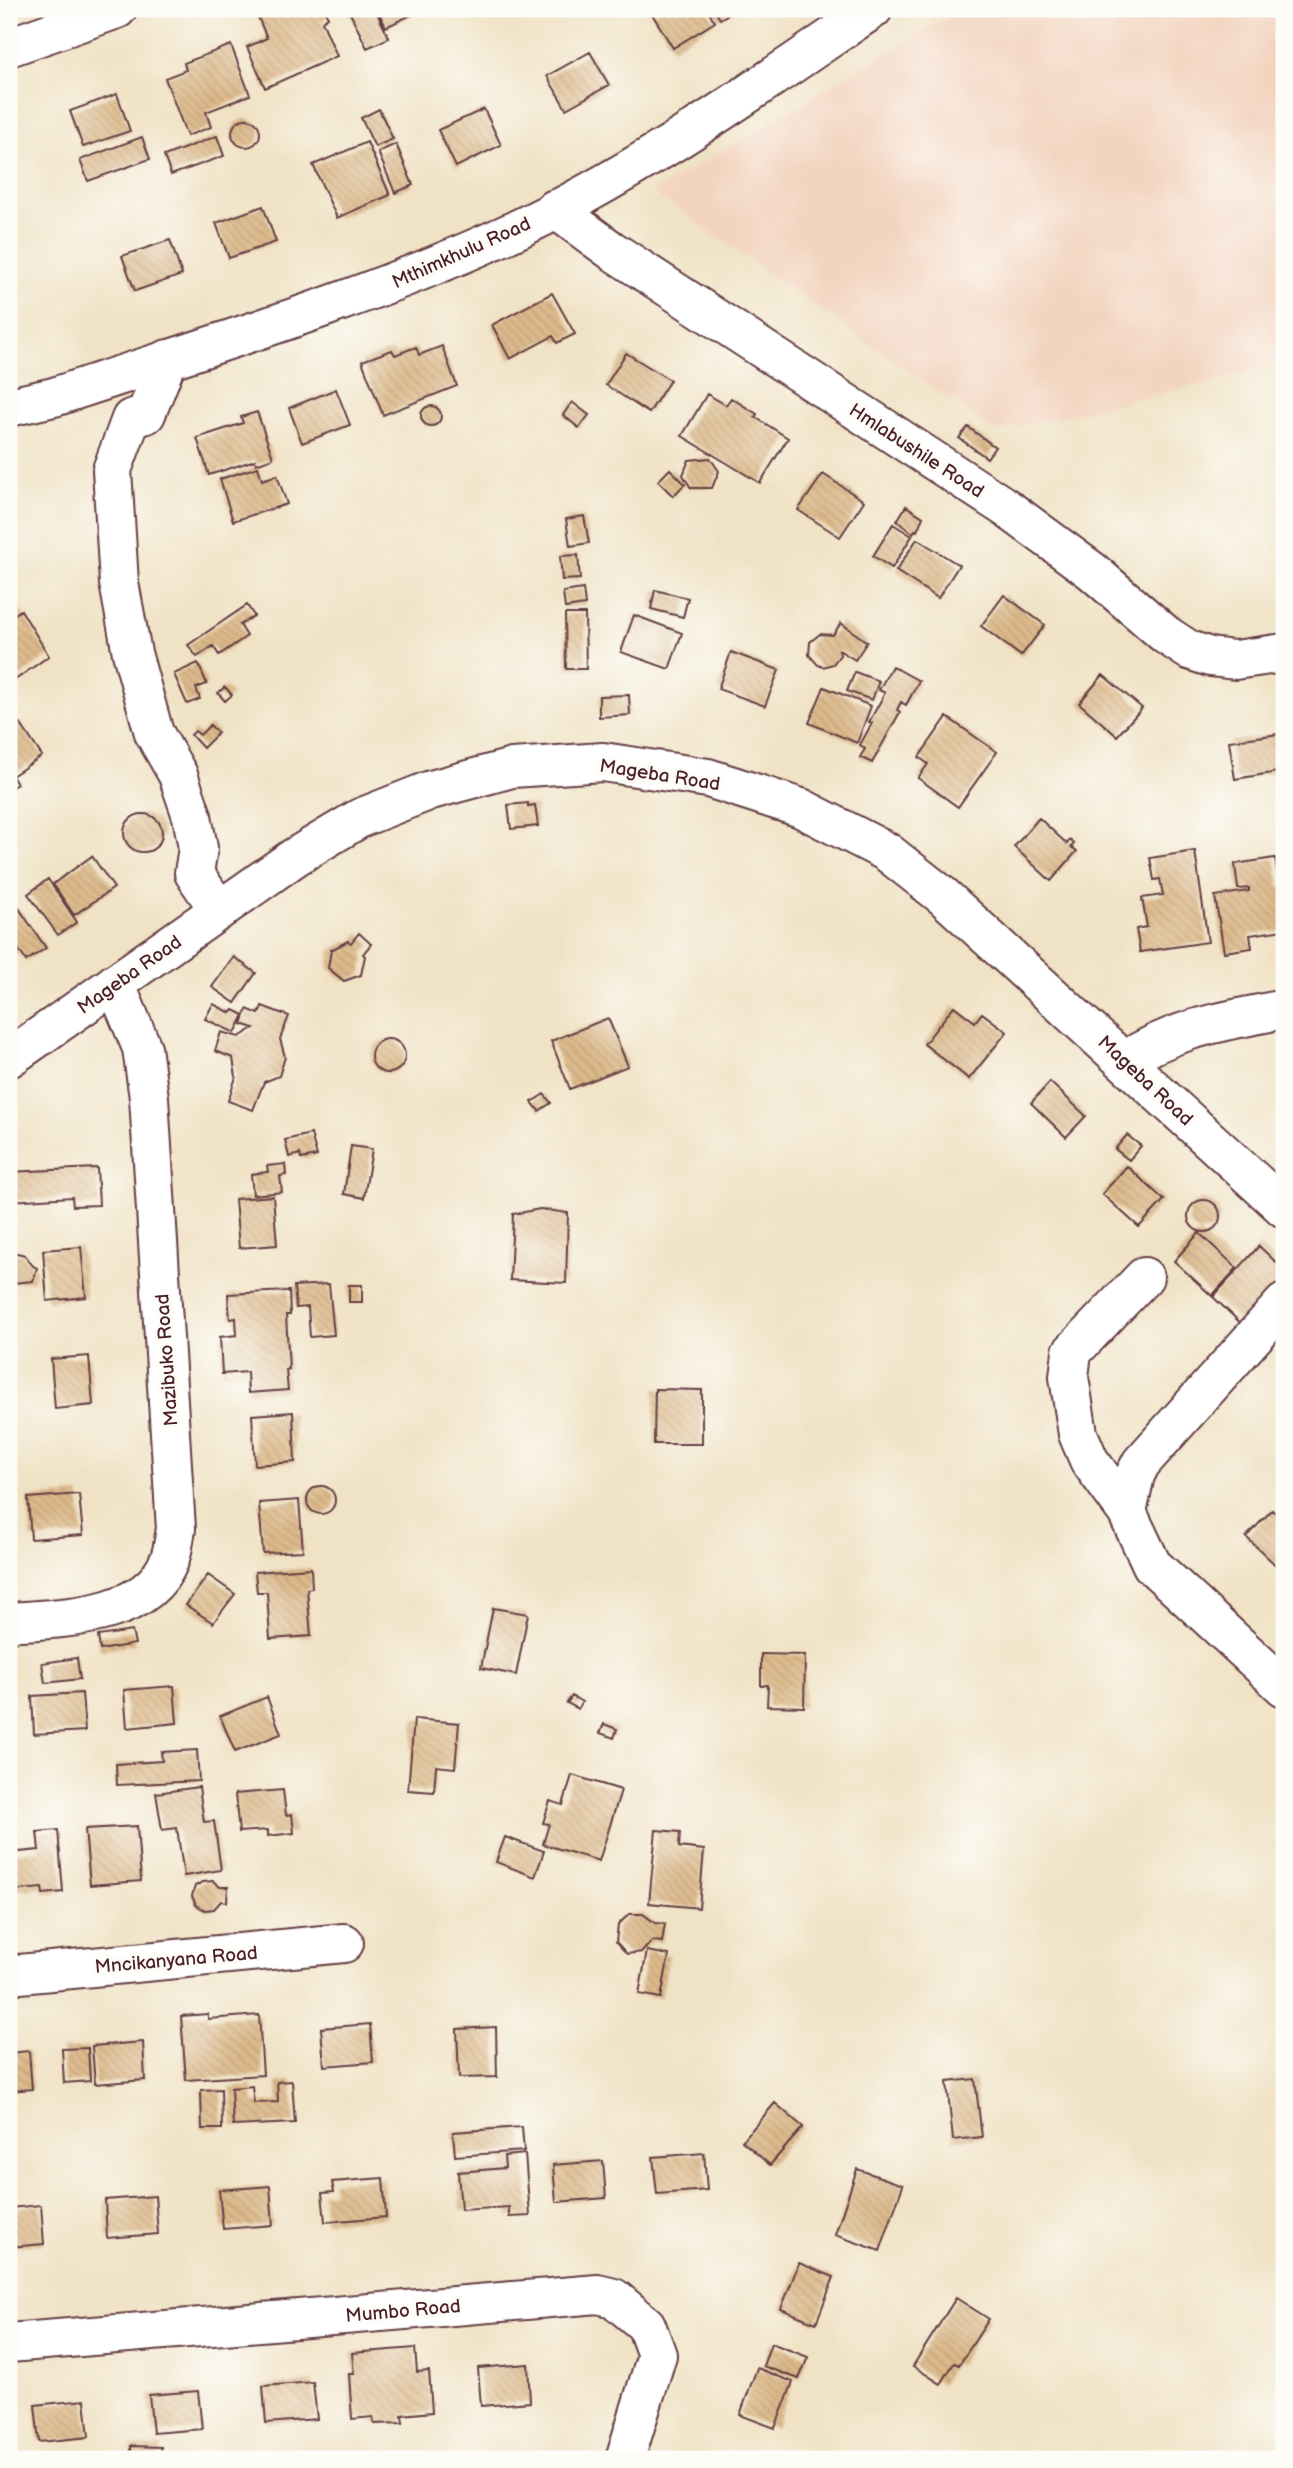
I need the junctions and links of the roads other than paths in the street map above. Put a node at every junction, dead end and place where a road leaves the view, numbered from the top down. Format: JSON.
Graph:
{"nodes":[{"id":1,"x":117,"y":9,"type":"edge"},
{"id":2,"x":873,"y":9,"type":"edge"},
{"id":3,"x":10,"y":51,"type":"edge"},
{"id":4,"x":555,"y":209,"type":"junction"},
{"id":5,"x":169,"y":359,"type":"junction"},
{"id":6,"x":9,"y":407,"type":"edge"},
{"id":7,"x":1284,"y":653,"type":"edge"},
{"id":8,"x":219,"y":911,"type":"junction"},
{"id":9,"x":115,"y":983,"type":"junction"},
{"id":10,"x":1284,"y":1009,"type":"edge"},
{"id":11,"x":9,"y":1058,"type":"edge"},
{"id":12,"x":1125,"y":1061,"type":"junction"},
{"id":13,"x":1284,"y":1208,"type":"edge"},
{"id":14,"x":1144,"y":1277,"type":"dead end"},
{"id":15,"x":1284,"y":1303,"type":"edge"},
{"id":16,"x":1127,"y":1512,"type":"junction"},
{"id":17,"x":9,"y":1622,"type":"edge"},
{"id":18,"x":1284,"y":1687,"type":"edge"},
{"id":19,"x":344,"y":1943,"type":"dead end"},
{"id":20,"x":9,"y":1975,"type":"edge"},
{"id":21,"x":9,"y":2343,"type":"edge"},
{"id":22,"x":625,"y":2459,"type":"edge"}],
"edges":[{"from":1,"to":3,"type":"street"},
{"from":2,"to":4,"type":"street","name":"Mthimkhulu Road"},
{"from":4,"to":5,"type":"street","name":"Mthimkhulu Road"},
{"from":4,"to":7,"type":"street","name":"Hmlabushile Road"},
{"from":5,"to":6,"type":"street","name":"Mthimkhulu Road"},
{"from":5,"to":8,"type":"street"},
{"from":8,"to":9,"type":"street","name":"Mageba Road"},
{"from":8,"to":12,"type":"street","name":"Mageba Road"},
{"from":9,"to":11,"type":"street","name":"Mageba Road"},
{"from":9,"to":17,"type":"street","name":"Mazibuko Road"},
{"from":10,"to":12,"type":"street"},
{"from":12,"to":13,"type":"street","name":"Mageba Road"},
{"from":14,"to":16,"type":"street"},
{"from":15,"to":16,"type":"street"},
{"from":16,"to":18,"type":"street"},
{"from":19,"to":20,"type":"street","name":"Mncikanyana Road"},
{"from":21,"to":22,"type":"street","name":"Mumbo Road"}]}
